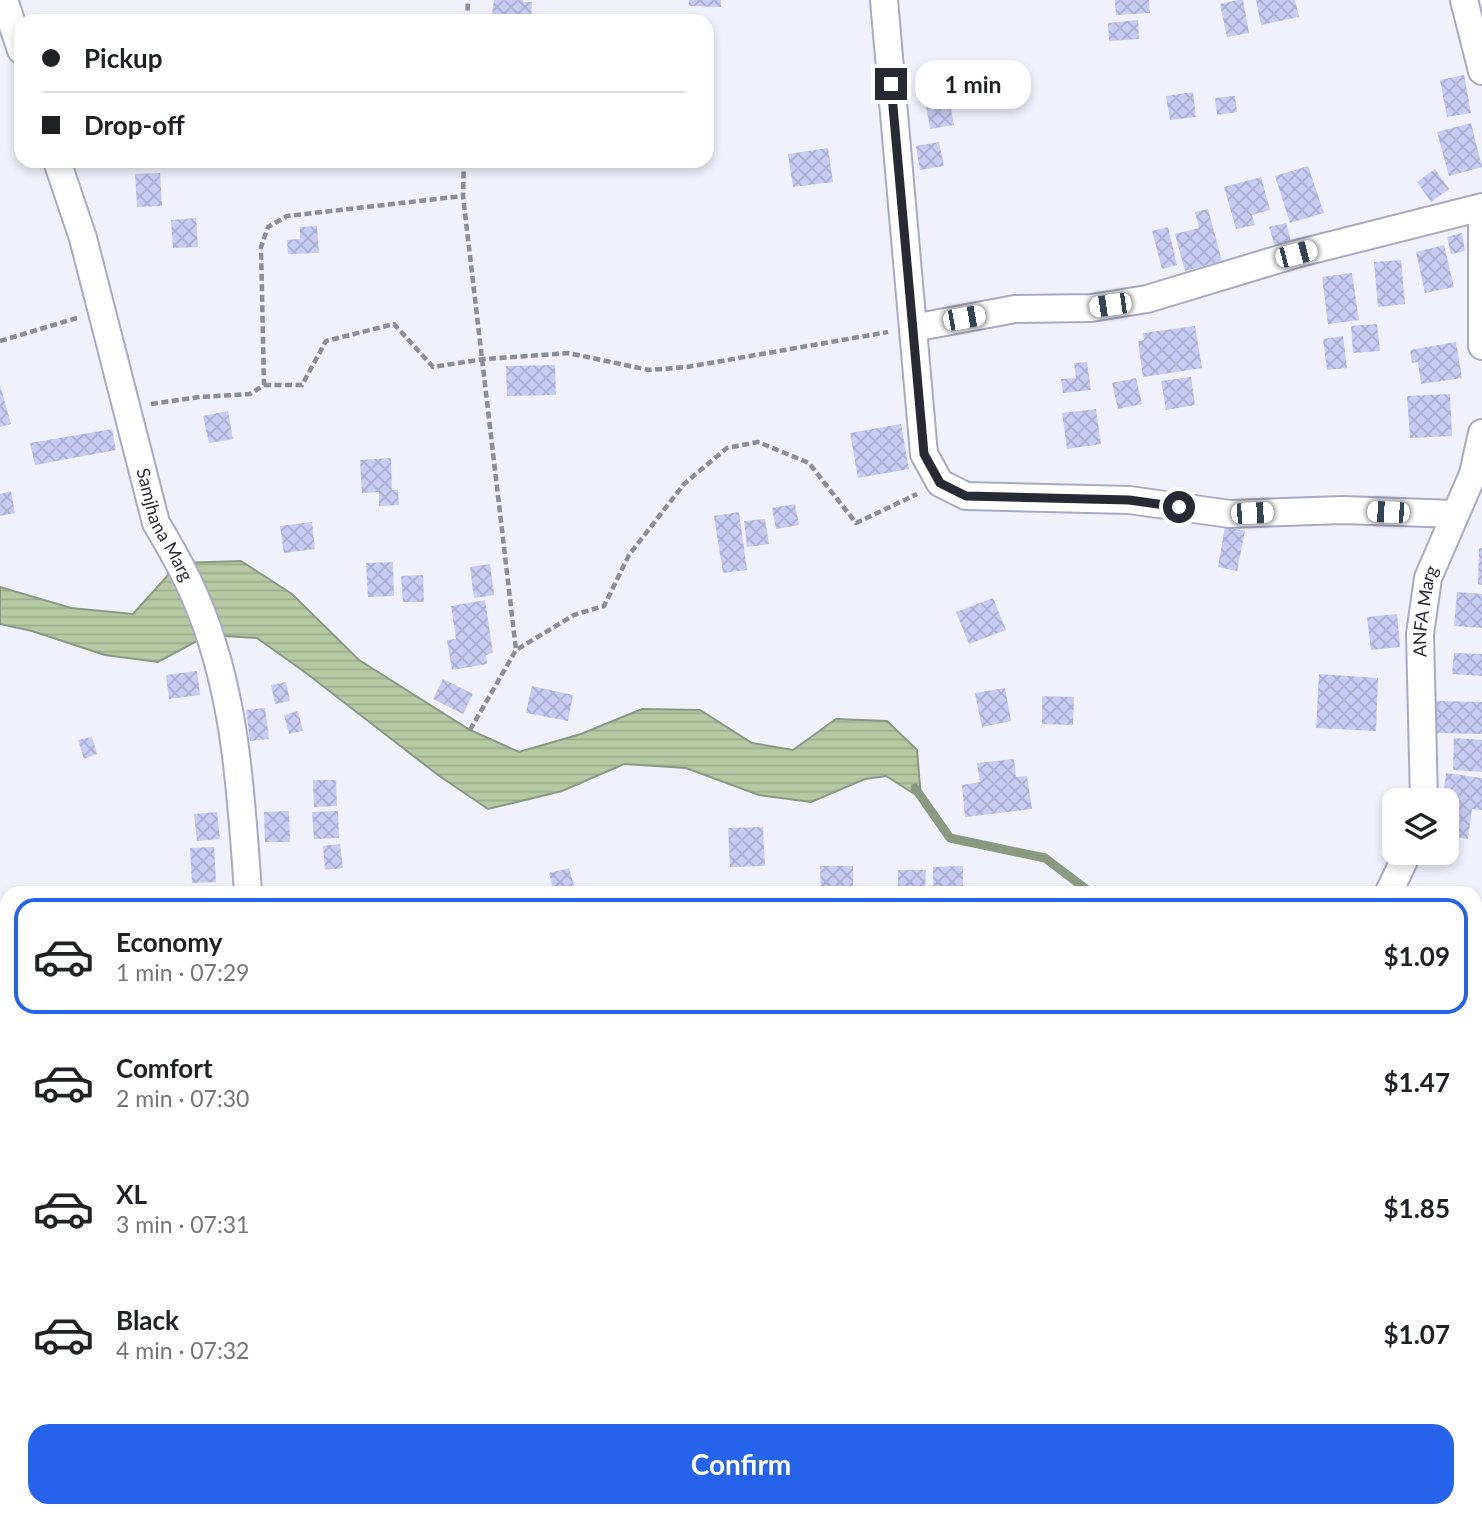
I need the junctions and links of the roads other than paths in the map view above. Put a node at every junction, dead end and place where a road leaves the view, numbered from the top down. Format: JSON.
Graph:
{"nodes":[{"id":1,"x":4,"y":0,"type":"edge"},
{"id":2,"x":884,"y":0,"type":"edge"},
{"id":3,"x":1464,"y":0,"type":"edge"},
{"id":4,"x":14,"y":29,"type":"edge"},
{"id":5,"x":1482,"y":71,"type":"edge"},
{"id":6,"x":59,"y":168,"type":"edge"},
{"id":7,"x":1482,"y":207,"type":"edge"},
{"id":8,"x":1482,"y":226,"type":"edge"},
{"id":9,"x":913,"y":328,"type":"junction"},
{"id":10,"x":1482,"y":346,"type":"edge"},
{"id":11,"x":1482,"y":433,"type":"edge"},
{"id":12,"x":1455,"y":514,"type":"junction"},
{"id":13,"x":1424,"y":788,"type":"edge"},
{"id":14,"x":1402,"y":865,"type":"edge"},
{"id":15,"x":248,"y":886,"type":"edge"},
{"id":16,"x":1392,"y":886,"type":"edge"}],
"edges":[{"from":1,"to":4,"type":"street"},
{"from":2,"to":9,"type":"street"},
{"from":3,"to":5,"type":"street"},
{"from":6,"to":15,"type":"street","name":"Samjhana Marg"},
{"from":7,"to":9,"type":"street"},
{"from":8,"to":10,"type":"street"},
{"from":9,"to":12,"type":"street"},
{"from":11,"to":12,"type":"street","name":"ANFA Marg"},
{"from":12,"to":13,"type":"street","name":"ANFA Marg"},
{"from":14,"to":16,"type":"street"}]}
